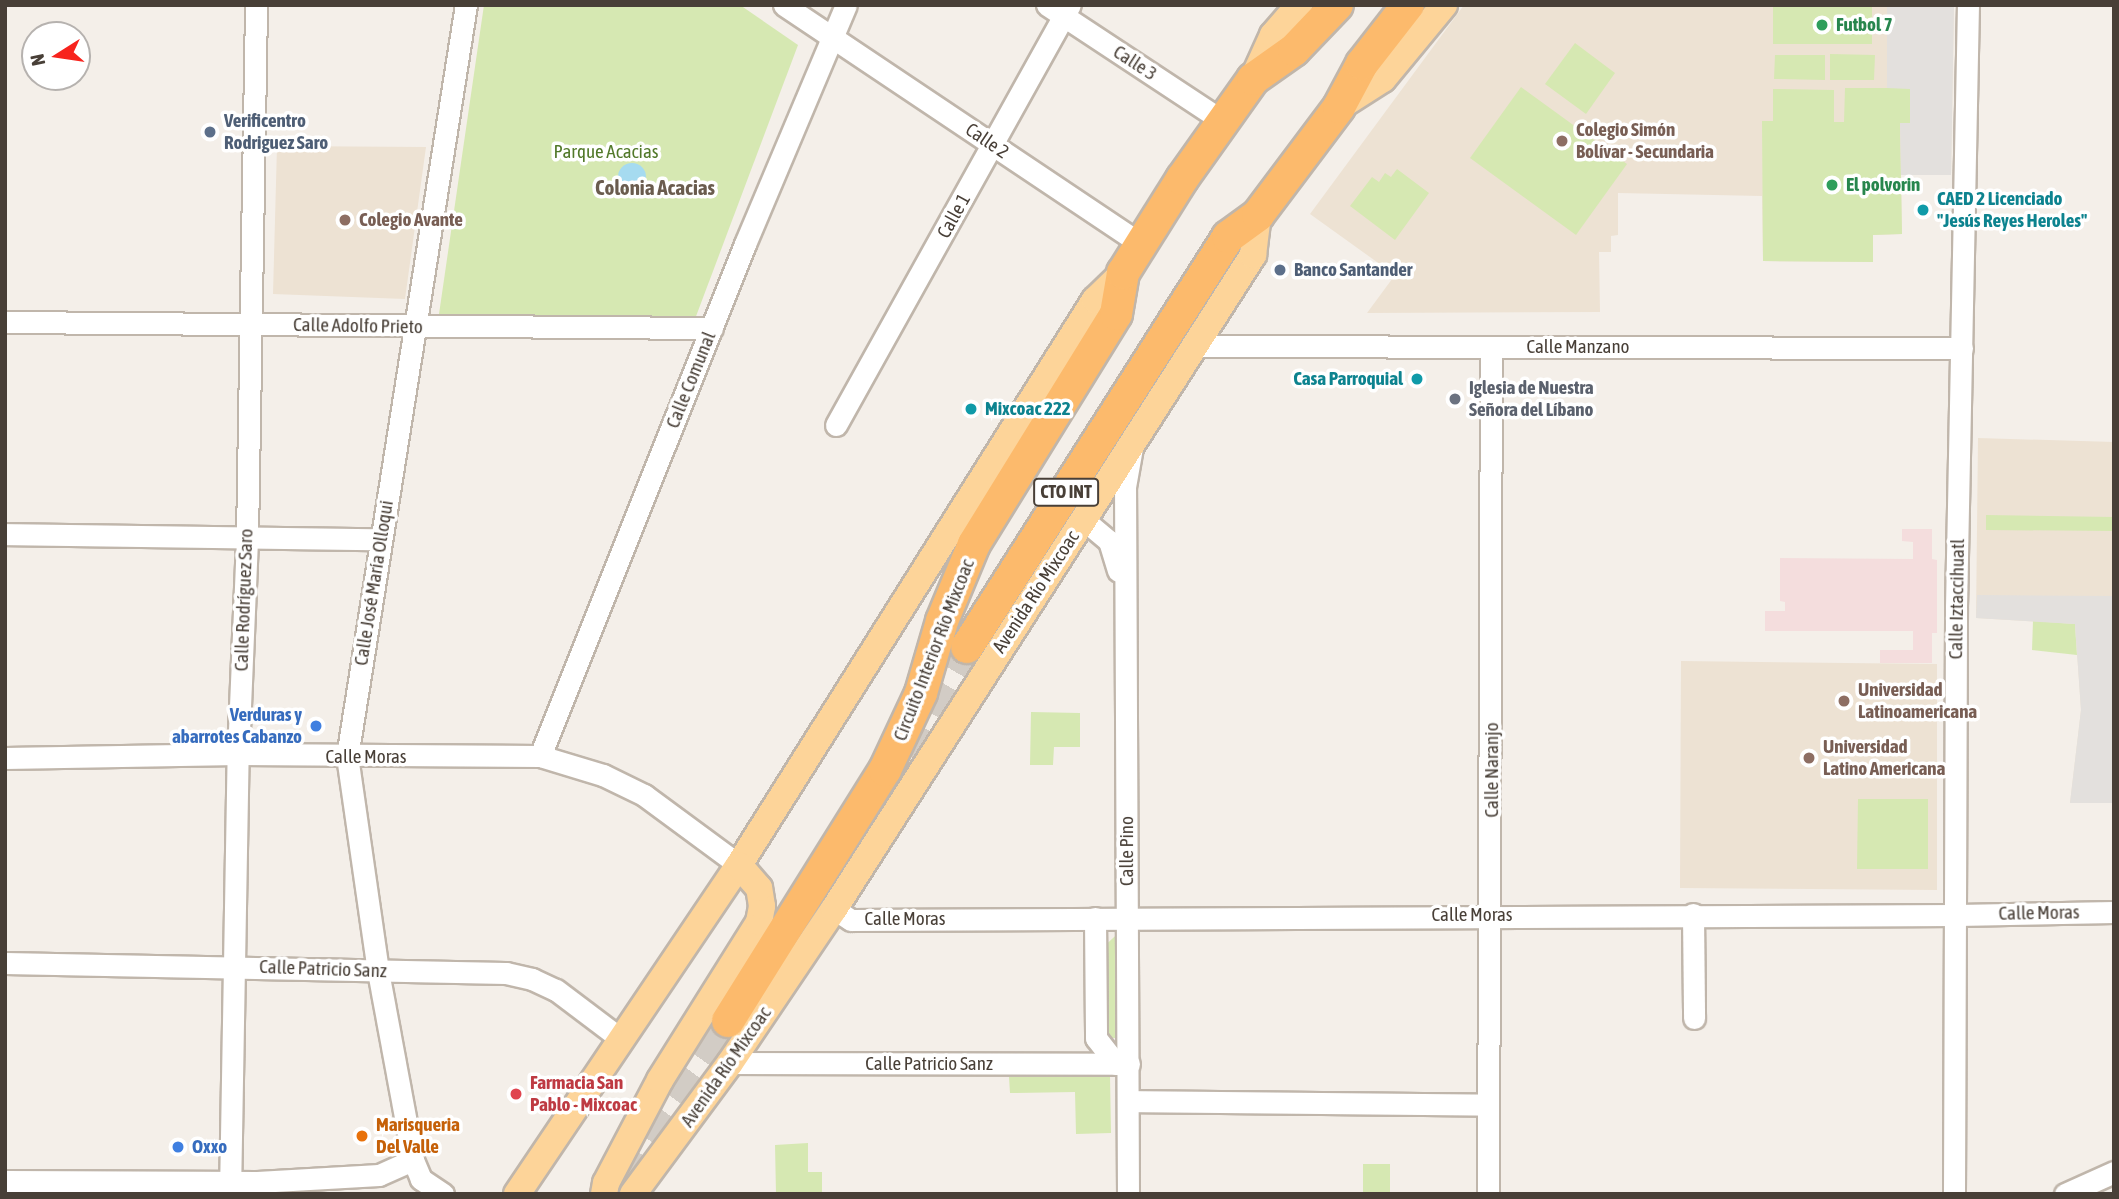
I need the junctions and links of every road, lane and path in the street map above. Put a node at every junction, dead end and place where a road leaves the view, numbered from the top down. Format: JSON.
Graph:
{"nodes":[{"id":1,"x":256,"y":5,"type":"edge"},
{"id":2,"x":466,"y":5,"type":"edge"},
{"id":3,"x":784,"y":5,"type":"edge"},
{"id":4,"x":846,"y":5,"type":"edge"},
{"id":5,"x":1299,"y":5,"type":"edge"},
{"id":6,"x":1337,"y":5,"type":"edge"},
{"id":7,"x":1408,"y":5,"type":"edge"},
{"id":8,"x":1444,"y":5,"type":"edge"},
{"id":9,"x":1968,"y":5,"type":"edge"},
{"id":10,"x":1060,"y":9,"type":"edge"},
{"id":11,"x":832,"y":39,"type":"junction"},
{"id":12,"x":1253,"y":79,"type":"junction"},
{"id":13,"x":1339,"y":107,"type":"junction"},
{"id":14,"x":1223,"y":121,"type":"junction"},
{"id":15,"x":994,"y":146,"type":"junction"},
{"id":16,"x":1258,"y":215,"type":"junction"},
{"id":17,"x":1141,"y":244,"type":"junction"},
{"id":18,"x":1123,"y":273,"type":"junction"},
{"id":19,"x":5,"y":322,"type":"edge"},
{"id":20,"x":251,"y":325,"type":"junction"},
{"id":21,"x":416,"y":327,"type":"junction"},
{"id":22,"x":712,"y":328,"type":"junction"},
{"id":23,"x":1194,"y":346,"type":"junction"},
{"id":24,"x":1491,"y":347,"type":"junction"},
{"id":25,"x":1962,"y":348,"type":"junction"},
{"id":26,"x":836,"y":425,"type":"dead end"},
{"id":27,"x":1134,"y":439,"type":"junction"},
{"id":28,"x":1080,"y":523,"type":"junction"},
{"id":29,"x":5,"y":534,"type":"edge"},
{"id":30,"x":247,"y":538,"type":"junction"},
{"id":31,"x":381,"y":539,"type":"junction"},
{"id":32,"x":1125,"y":601,"type":"junction"},
{"id":33,"x":967,"y":647,"type":"tunnel mouth"},
{"id":34,"x":238,"y":754,"type":"junction"},
{"id":35,"x":540,"y":756,"type":"junction"},
{"id":36,"x":347,"y":757,"type":"junction"},
{"id":37,"x":5,"y":758,"type":"edge"},
{"id":38,"x":738,"y":865,"type":"junction"},
{"id":39,"x":834,"y":909,"type":"junction"},
{"id":40,"x":2114,"y":912,"type":"edge"},
{"id":41,"x":1693,"y":914,"type":"junction"},
{"id":42,"x":1491,"y":915,"type":"junction"},
{"id":43,"x":1957,"y":915,"type":"junction"},
{"id":44,"x":1095,"y":918,"type":"junction"},
{"id":45,"x":1128,"y":918,"type":"junction"},
{"id":46,"x":5,"y":963,"type":"edge"},
{"id":47,"x":234,"y":967,"type":"junction"},
{"id":48,"x":378,"y":971,"type":"junction"},
{"id":49,"x":1694,"y":1018,"type":"dead end"},
{"id":50,"x":728,"y":1021,"type":"tunnel mouth"},
{"id":51,"x":621,"y":1039,"type":"junction"},
{"id":52,"x":730,"y":1063,"type":"junction"},
{"id":53,"x":1122,"y":1064,"type":"junction"},
{"id":54,"x":1129,"y":1101,"type":"junction"},
{"id":55,"x":1488,"y":1105,"type":"junction"},
{"id":56,"x":412,"y":1160,"type":"junction"},
{"id":57,"x":2114,"y":1171,"type":"edge"},
{"id":58,"x":5,"y":1181,"type":"edge"},
{"id":59,"x":257,"y":1182,"type":"junction"},
{"id":60,"x":230,"y":1188,"type":"edge"},
{"id":61,"x":305,"y":1194,"type":"edge"},
{"id":62,"x":443,"y":1194,"type":"edge"},
{"id":63,"x":517,"y":1194,"type":"edge"},
{"id":64,"x":604,"y":1194,"type":"edge"},
{"id":65,"x":633,"y":1194,"type":"edge"},
{"id":66,"x":1128,"y":1194,"type":"edge"},
{"id":67,"x":1488,"y":1194,"type":"edge"},
{"id":68,"x":1954,"y":1194,"type":"edge"},
{"id":69,"x":2065,"y":1194,"type":"edge"}],
"edges":[{"from":1,"to":20,"type":"street","name":"Calle Rodríguez Saro"},
{"from":2,"to":21,"type":"street","name":"Calle José María Olloqui"},
{"from":3,"to":11,"type":"street","name":"Calle 2"},
{"from":4,"to":11,"type":"street","name":"Calle Comunal"},
{"from":5,"to":12,"type":"main road","number":"CTO INT"},
{"from":6,"to":12,"type":"highway","number":"CTO INT"},
{"from":7,"to":13,"type":"highway","number":"CTO INT"},
{"from":8,"to":13,"type":"main road","name":"Avenida Río Mixcoac","number":"CTO INT"},
{"from":9,"to":25,"type":"street","name":"Calle Iztaccihuatl"},
{"from":10,"to":14,"type":"street","name":"Calle 3"},
{"from":10,"to":15,"type":"street","name":"Calle 1"},
{"from":11,"to":15,"type":"street","name":"Calle 2"},
{"from":11,"to":22,"type":"street","name":"Calle Comunal"},
{"from":12,"to":14,"type":"highway","number":"CTO INT"},
{"from":13,"to":16,"type":"highway","name":"Avenida Río Mixcoac","number":"CTO INT"},
{"from":14,"to":17,"type":"highway","number":"CTO INT"},
{"from":15,"to":17,"type":"street","name":"Calle 2"},
{"from":15,"to":26,"type":"street","name":"Calle 1"},
{"from":16,"to":23,"type":"main road","name":"Avenida Río Mixcoac","number":"CTO INT"},
{"from":16,"to":33,"type":"highway","name":"Circuito Interior Río Mixcoac","number":"CTO INT"},
{"from":17,"to":18,"type":"highway","number":"CTO INT"},
{"from":18,"to":38,"type":"main road","number":"CTO INT"},
{"from":18,"to":50,"type":"highway","name":"Circuito Interior Río Mixcoac","number":"CTO INT"},
{"from":19,"to":20,"type":"street","name":"Calle Adolfo Prieto"},
{"from":20,"to":21,"type":"street","name":"Calle Adolfo Prieto"},
{"from":20,"to":30,"type":"street","name":"Calle Rodríguez Saro"},
{"from":21,"to":22,"type":"street","name":"Calle Adolfo Prieto"},
{"from":21,"to":31,"type":"street","name":"Calle José María Olloqui"},
{"from":22,"to":35,"type":"street","name":"Calle Comunal"},
{"from":23,"to":24,"type":"street","name":"Calle Manzano"},
{"from":23,"to":27,"type":"main road","name":"Avenida Río Mixcoac","number":"CTO INT"},
{"from":24,"to":25,"type":"street","name":"Calle Manzano"},
{"from":24,"to":42,"type":"street","name":"Calle Naranjo"},
{"from":25,"to":43,"type":"street","name":"Calle Iztaccihuatl"},
{"from":27,"to":28,"type":"main road","name":"Avenida Río Mixcoac","number":"CTO INT"},
{"from":27,"to":32,"type":"street","name":"Calle Pino"},
{"from":28,"to":32,"type":"street","name":"Calle Pino"},
{"from":28,"to":39,"type":"main road","name":"Avenida Río Mixcoac","number":"CTO INT"},
{"from":29,"to":30,"type":"street"},
{"from":30,"to":31,"type":"street"},
{"from":30,"to":34,"type":"street","name":"Calle Rodríguez Saro"},
{"from":31,"to":36,"type":"street","name":"Calle José María Olloqui"},
{"from":32,"to":45,"type":"street","name":"Calle Pino"},
{"from":34,"to":36,"type":"street","name":"Calle Moras"},
{"from":34,"to":37,"type":"street","name":"Calle Moras"},
{"from":34,"to":47,"type":"street","name":"Calle Rodríguez Saro"},
{"from":35,"to":36,"type":"street","name":"Calle Moras"},
{"from":35,"to":38,"type":"street","name":"Calle Moras"},
{"from":36,"to":48,"type":"street","name":"Calle José María Olloqui"},
{"from":38,"to":51,"type":"main road","number":"CTO INT"},
{"from":38,"to":64,"type":"main road"},
{"from":39,"to":44,"type":"street","name":"Calle Moras"},
{"from":39,"to":52,"type":"main road","name":"Avenida Río Mixcoac","number":"CTO INT"},
{"from":40,"to":43,"type":"street","name":"Calle Moras"},
{"from":41,"to":42,"type":"street","name":"Calle Moras"},
{"from":41,"to":43,"type":"street","name":"Calle Moras"},
{"from":41,"to":49,"type":"street"},
{"from":42,"to":45,"type":"street","name":"Calle Moras"},
{"from":42,"to":55,"type":"street","name":"Calle Naranjo"},
{"from":43,"to":68,"type":"street","name":"Calle Iztaccihuatl"},
{"from":44,"to":45,"type":"street","name":"Calle Moras"},
{"from":44,"to":53,"type":"street"},
{"from":45,"to":53,"type":"street","name":"Calle Pino"},
{"from":46,"to":47,"type":"street","name":"Calle Patricio Sanz"},
{"from":47,"to":48,"type":"street","name":"Calle Patricio Sanz"},
{"from":47,"to":60,"type":"street","name":"Calle Rodríguez Saro"},
{"from":48,"to":51,"type":"street","name":"Calle Patricio Sanz"},
{"from":48,"to":56,"type":"street","name":"Calle José María Olloqui"},
{"from":51,"to":63,"type":"main road","number":"CTO INT"},
{"from":52,"to":53,"type":"street","name":"Calle Patricio Sanz"},
{"from":52,"to":65,"type":"main road","name":"Avenida Río Mixcoac","number":"CTO INT"},
{"from":53,"to":54,"type":"street","name":"Calle Pino"},
{"from":54,"to":55,"type":"street"},
{"from":54,"to":66,"type":"street","name":"Calle Pino"},
{"from":55,"to":67,"type":"street","name":"Calle Naranjo"},
{"from":56,"to":59,"type":"street"},
{"from":56,"to":62,"type":"street"},
{"from":57,"to":69,"type":"street"},
{"from":58,"to":60,"type":"street"},
{"from":59,"to":60,"type":"street"},
{"from":59,"to":61,"type":"street"}]}
